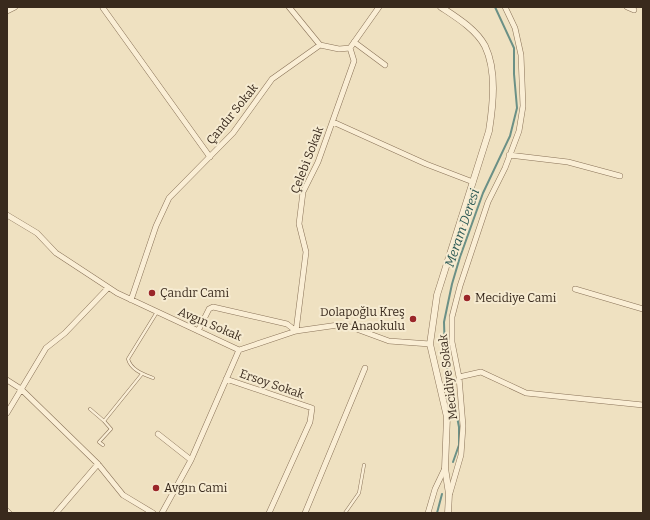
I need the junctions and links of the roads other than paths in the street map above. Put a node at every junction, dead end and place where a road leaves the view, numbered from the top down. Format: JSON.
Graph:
{"nodes":[{"id":1,"x":15,"y":7,"type":"edge"},
{"id":2,"x":289,"y":7,"type":"edge"},
{"id":3,"x":379,"y":7,"type":"edge"},
{"id":4,"x":441,"y":7,"type":"edge"},
{"id":5,"x":505,"y":7,"type":"edge"},
{"id":6,"x":627,"y":7,"type":"edge"},
{"id":7,"x":103,"y":8,"type":"dead end"},
{"id":8,"x":634,"y":10,"type":"dead end"},
{"id":9,"x":7,"y":11,"type":"edge"},
{"id":10,"x":354,"y":42,"type":"junction"},
{"id":11,"x":320,"y":45,"type":"junction"},
{"id":12,"x":350,"y":48,"type":"junction"},
{"id":13,"x":385,"y":65,"type":"dead end"},
{"id":14,"x":333,"y":122,"type":"junction"},
{"id":15,"x":509,"y":156,"type":"junction"},
{"id":16,"x":210,"y":157,"type":"junction"},
{"id":17,"x":620,"y":176,"type":"dead end"},
{"id":18,"x":473,"y":182,"type":"junction"},
{"id":19,"x":7,"y":215,"type":"edge"},
{"id":20,"x":108,"y":288,"type":"junction"},
{"id":21,"x":575,"y":289,"type":"dead end"},
{"id":22,"x":131,"y":300,"type":"junction"},
{"id":23,"x":643,"y":309,"type":"edge"},
{"id":24,"x":157,"y":312,"type":"junction"},
{"id":25,"x":198,"y":331,"type":"junction"},
{"id":26,"x":296,"y":331,"type":"junction"},
{"id":27,"x":430,"y":344,"type":"junction"},
{"id":28,"x":239,"y":350,"type":"junction"},
{"id":29,"x":365,"y":368,"type":"dead end"},
{"id":30,"x":142,"y":374,"type":"junction"},
{"id":31,"x":459,"y":377,"type":"junction"},
{"id":32,"x":153,"y":378,"type":"dead end"},
{"id":33,"x":226,"y":379,"type":"junction"},
{"id":34,"x":7,"y":380,"type":"edge"},
{"id":35,"x":21,"y":389,"type":"junction"},
{"id":36,"x":643,"y":405,"type":"edge"},
{"id":37,"x":90,"y":409,"type":"dead end"},
{"id":38,"x":7,"y":413,"type":"edge"},
{"id":39,"x":104,"y":421,"type":"junction"},
{"id":40,"x":158,"y":434,"type":"dead end"},
{"id":41,"x":103,"y":446,"type":"dead end"},
{"id":42,"x":191,"y":460,"type":"junction"},
{"id":43,"x":98,"y":464,"type":"junction"},
{"id":44,"x":364,"y":465,"type":"dead end"},
{"id":45,"x":445,"y":468,"type":"junction"},
{"id":46,"x":449,"y":494,"type":"junction"},
{"id":47,"x":307,"y":512,"type":"edge"},
{"id":48,"x":56,"y":513,"type":"edge"},
{"id":49,"x":153,"y":513,"type":"edge"},
{"id":50,"x":162,"y":513,"type":"edge"},
{"id":51,"x":269,"y":513,"type":"edge"},
{"id":52,"x":345,"y":513,"type":"edge"},
{"id":53,"x":428,"y":513,"type":"edge"},
{"id":54,"x":448,"y":513,"type":"edge"}],
"edges":[{"from":1,"to":9,"type":"street"},
{"from":2,"to":11,"type":"street"},
{"from":3,"to":10,"type":"street"},
{"from":4,"to":18,"type":"street"},
{"from":5,"to":15,"type":"street","name":"Mecidiye Sokak"},
{"from":6,"to":8,"type":"street"},
{"from":7,"to":16,"type":"street"},
{"from":10,"to":12,"type":"street"},
{"from":10,"to":13,"type":"street"},
{"from":11,"to":12,"type":"street"},
{"from":11,"to":16,"type":"street","name":"Çandır Sokak"},
{"from":12,"to":14,"type":"street","name":"Çelebi Sokak"},
{"from":14,"to":18,"type":"street"},
{"from":14,"to":26,"type":"street","name":"Çelebi Sokak"},
{"from":15,"to":17,"type":"street"},
{"from":15,"to":31,"type":"street","name":"Mecidiye Sokak"},
{"from":16,"to":22,"type":"street","name":"Çandır Sokak"},
{"from":18,"to":27,"type":"street"},
{"from":19,"to":20,"type":"street","name":"Avgın Sokak"},
{"from":20,"to":22,"type":"street","name":"Avgın Sokak"},
{"from":20,"to":35,"type":"street"},
{"from":21,"to":23,"type":"street"},
{"from":22,"to":24,"type":"street","name":"Avgın Sokak"},
{"from":24,"to":25,"type":"street","name":"Avgın Sokak"},
{"from":24,"to":30,"type":"lane"},
{"from":25,"to":26,"type":"street"},
{"from":25,"to":28,"type":"street","name":"Avgın Sokak"},
{"from":26,"to":27,"type":"street","name":"Avgın Sokak"},
{"from":26,"to":28,"type":"street","name":"Avgın Sokak"},
{"from":27,"to":45,"type":"street"},
{"from":28,"to":33,"type":"street"},
{"from":29,"to":47,"type":"street"},
{"from":30,"to":32,"type":"lane"},
{"from":30,"to":39,"type":"lane"},
{"from":31,"to":36,"type":"street"},
{"from":31,"to":46,"type":"street","name":"Mecidiye Sokak"},
{"from":33,"to":42,"type":"street"},
{"from":33,"to":51,"type":"street","name":"Ersoy Sokak"},
{"from":34,"to":35,"type":"street"},
{"from":35,"to":38,"type":"street"},
{"from":35,"to":43,"type":"street"},
{"from":37,"to":39,"type":"lane"},
{"from":39,"to":41,"type":"lane"},
{"from":40,"to":42,"type":"street"},
{"from":42,"to":50,"type":"street"},
{"from":43,"to":48,"type":"street"},
{"from":43,"to":49,"type":"street"},
{"from":44,"to":52,"type":"lane"},
{"from":45,"to":46,"type":"street"},
{"from":45,"to":53,"type":"street"},
{"from":46,"to":54,"type":"street"}]}
